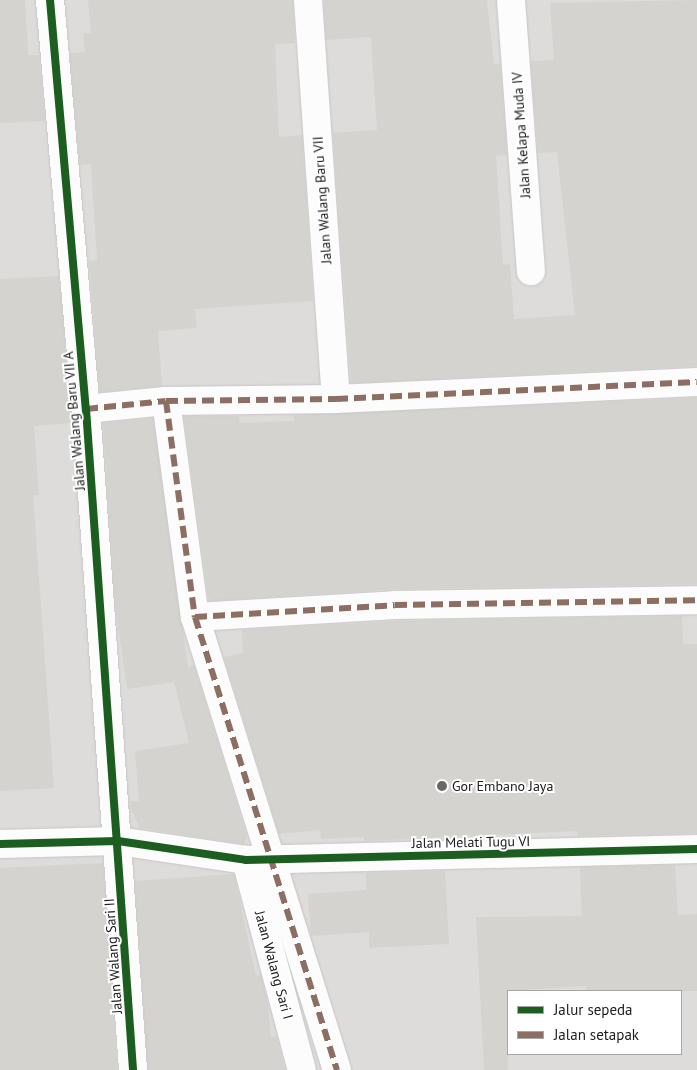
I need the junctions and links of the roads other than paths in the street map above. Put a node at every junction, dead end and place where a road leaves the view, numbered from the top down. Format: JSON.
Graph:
{"nodes":[{"id":1,"x":50,"y":0,"type":"edge"},
{"id":2,"x":308,"y":0,"type":"edge"},
{"id":3,"x":511,"y":0,"type":"edge"},
{"id":4,"x":531,"y":271,"type":"dead end"},
{"id":5,"x":697,"y":382,"type":"edge"},
{"id":6,"x":336,"y":399,"type":"junction"},
{"id":7,"x":166,"y":401,"type":"junction"},
{"id":8,"x":86,"y":409,"type":"junction"},
{"id":9,"x":697,"y":600,"type":"edge"},
{"id":10,"x":195,"y":616,"type":"junction"},
{"id":11,"x":118,"y":841,"type":"junction"},
{"id":12,"x":0,"y":844,"type":"edge"},
{"id":13,"x":697,"y":849,"type":"edge"},
{"id":14,"x":246,"y":860,"type":"junction"},
{"id":15,"x":273,"y":860,"type":"junction"},
{"id":16,"x":133,"y":1070,"type":"edge"},
{"id":17,"x":302,"y":1070,"type":"edge"},
{"id":18,"x":336,"y":1070,"type":"edge"}],
"edges":[{"from":1,"to":8,"type":"street","name":"Jalan Walang Baru VII A"},
{"from":2,"to":6,"type":"street","name":"Jalan Walang Baru VII"},
{"from":3,"to":4,"type":"street","name":"Jalan Kelapa Muda IV"},
{"from":5,"to":6,"type":"street"},
{"from":6,"to":7,"type":"street"},
{"from":7,"to":8,"type":"street"},
{"from":7,"to":10,"type":"street"},
{"from":8,"to":11,"type":"street","name":"Jalan Walang Baru VII A"},
{"from":9,"to":10,"type":"street"},
{"from":10,"to":15,"type":"street"},
{"from":11,"to":12,"type":"street","name":"Jalan Melati Tugu VI"},
{"from":11,"to":14,"type":"street","name":"Jalan Melati Tugu VI"},
{"from":11,"to":16,"type":"street","name":"Jalan Walang Sari II"},
{"from":13,"to":15,"type":"street","name":"Jalan Melati Tugu VI"},
{"from":14,"to":15,"type":"street","name":"Jalan Melati Tugu VI"},
{"from":14,"to":17,"type":"street","name":"Jalan Walang Sari I"},
{"from":15,"to":18,"type":"street"}]}
